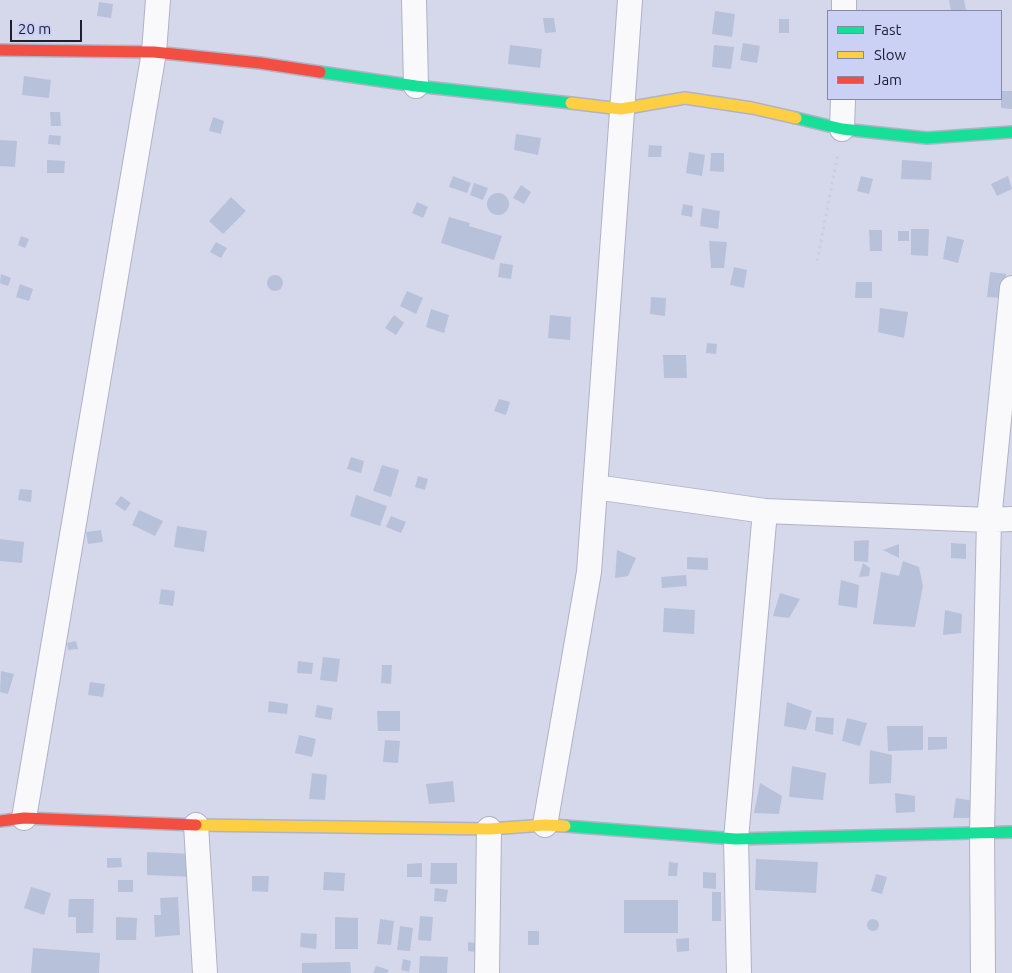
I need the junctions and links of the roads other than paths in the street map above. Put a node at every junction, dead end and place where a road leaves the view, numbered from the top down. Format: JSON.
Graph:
{"nodes":[{"id":1,"x":158,"y":0,"type":"edge"},
{"id":2,"x":414,"y":0,"type":"edge"},
{"id":3,"x":630,"y":0,"type":"edge"},
{"id":4,"x":0,"y":50,"type":"edge"},
{"id":5,"x":154,"y":52,"type":"junction"},
{"id":6,"x":416,"y":86,"type":"junction"},
{"id":7,"x":843,"y":100,"type":"edge"},
{"id":8,"x":621,"y":109,"type":"junction"},
{"id":9,"x":842,"y":129,"type":"junction"},
{"id":10,"x":1012,"y":132,"type":"edge"},
{"id":11,"x":1012,"y":288,"type":"edge"},
{"id":12,"x":595,"y":487,"type":"junction"},
{"id":13,"x":765,"y":510,"type":"junction"},
{"id":14,"x":1001,"y":519,"type":"edge"},
{"id":15,"x":24,"y":818,"type":"junction"},
{"id":16,"x":0,"y":821,"type":"edge"},
{"id":17,"x":196,"y":825,"type":"junction"},
{"id":18,"x":545,"y":825,"type":"junction"},
{"id":19,"x":489,"y":829,"type":"junction"},
{"id":20,"x":982,"y":832,"type":"junction"},
{"id":21,"x":1012,"y":832,"type":"edge"},
{"id":22,"x":736,"y":839,"type":"junction"},
{"id":23,"x":205,"y":973,"type":"edge"},
{"id":24,"x":486,"y":973,"type":"edge"},
{"id":25,"x":739,"y":973,"type":"edge"},
{"id":26,"x":983,"y":973,"type":"edge"}],
"edges":[{"from":1,"to":5,"type":"street"},
{"from":2,"to":6,"type":"street"},
{"from":3,"to":8,"type":"street"},
{"from":4,"to":5,"type":"street"},
{"from":5,"to":6,"type":"street"},
{"from":5,"to":15,"type":"street"},
{"from":6,"to":8,"type":"street"},
{"from":7,"to":9,"type":"street"},
{"from":8,"to":9,"type":"street"},
{"from":8,"to":12,"type":"street"},
{"from":9,"to":10,"type":"street"},
{"from":11,"to":14,"type":"street"},
{"from":12,"to":13,"type":"street"},
{"from":12,"to":18,"type":"street"},
{"from":13,"to":14,"type":"street"},
{"from":13,"to":22,"type":"street"},
{"from":14,"to":20,"type":"street"},
{"from":15,"to":16,"type":"street"},
{"from":15,"to":17,"type":"street"},
{"from":17,"to":19,"type":"street"},
{"from":17,"to":23,"type":"street"},
{"from":18,"to":19,"type":"street"},
{"from":18,"to":22,"type":"street"},
{"from":19,"to":24,"type":"street"},
{"from":20,"to":21,"type":"street"},
{"from":20,"to":22,"type":"street"},
{"from":20,"to":26,"type":"street"},
{"from":22,"to":25,"type":"street"}]}
